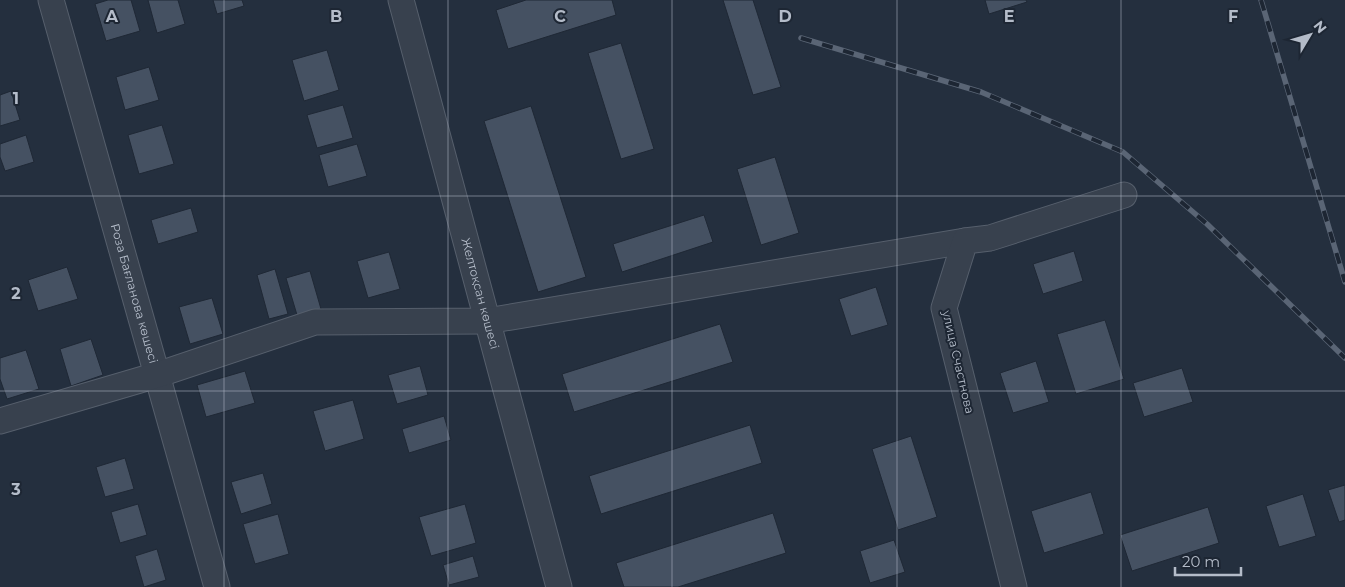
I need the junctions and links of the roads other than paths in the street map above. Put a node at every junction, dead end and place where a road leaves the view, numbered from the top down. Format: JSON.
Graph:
{"nodes":[{"id":1,"x":51,"y":0,"type":"edge"},
{"id":2,"x":401,"y":0,"type":"edge"},
{"id":3,"x":1124,"y":195,"type":"dead end"},
{"id":4,"x":965,"y":241,"type":"junction"},
{"id":5,"x":487,"y":322,"type":"junction"},
{"id":6,"x":157,"y":375,"type":"junction"},
{"id":7,"x":0,"y":421,"type":"edge"},
{"id":8,"x":217,"y":587,"type":"edge"},
{"id":9,"x":559,"y":587,"type":"edge"},
{"id":10,"x":1014,"y":587,"type":"edge"}],
"edges":[{"from":1,"to":6,"type":"street","name":"Роза Бағланова көшесі"},
{"from":2,"to":5,"type":"street","name":"Желтоқсан көшесі"},
{"from":3,"to":4,"type":"street"},
{"from":4,"to":5,"type":"street"},
{"from":4,"to":10,"type":"street","name":"улица Счастнова"},
{"from":5,"to":6,"type":"street"},
{"from":5,"to":9,"type":"street","name":"Желтоқсан көшесі"},
{"from":6,"to":7,"type":"street"},
{"from":6,"to":8,"type":"street","name":"Роза Бағланова көшесі"}]}
